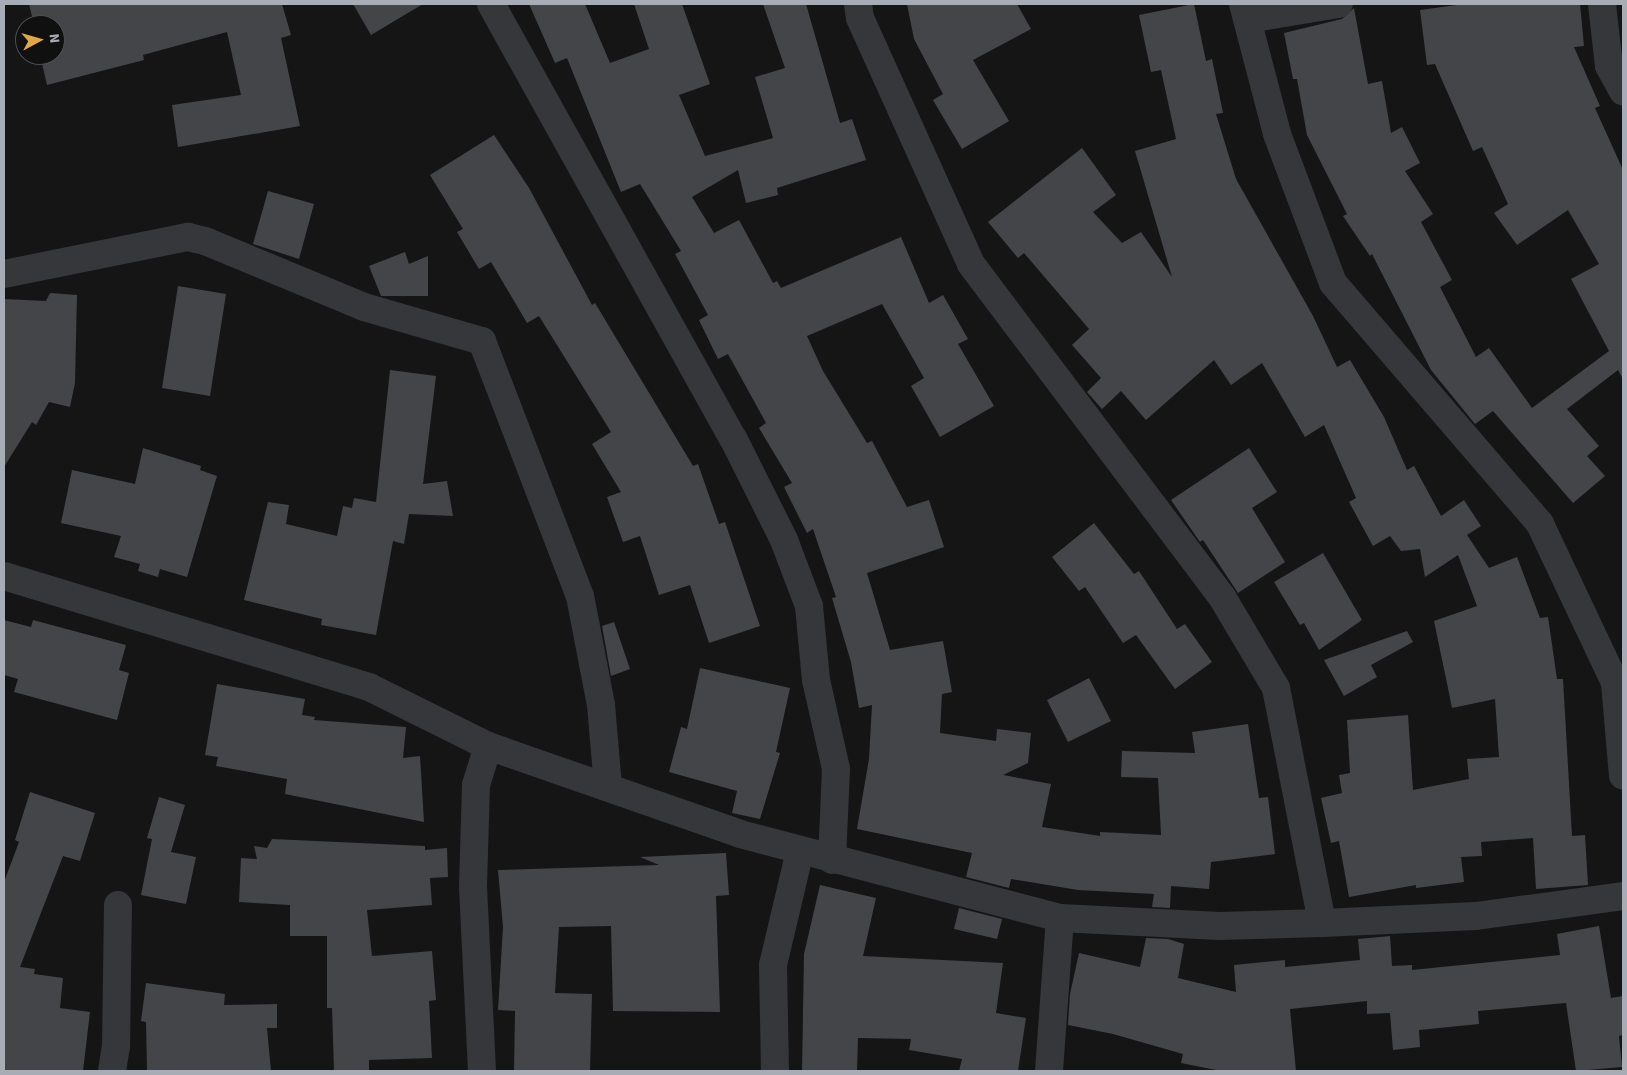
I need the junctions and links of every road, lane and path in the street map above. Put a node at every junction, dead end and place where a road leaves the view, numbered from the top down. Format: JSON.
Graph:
{"nodes":[{"id":1,"x":492,"y":4,"type":"edge"},
{"id":2,"x":858,"y":4,"type":"edge"},
{"id":3,"x":1338,"y":4,"type":"edge"},
{"id":4,"x":1602,"y":4,"type":"edge"},
{"id":5,"x":1245,"y":12,"type":"edge"},
{"id":6,"x":1623,"y":91,"type":"edge"},
{"id":7,"x":4,"y":274,"type":"edge"},
{"id":8,"x":4,"y":576,"type":"edge"},
{"id":9,"x":1619,"y":682,"type":"edge"},
{"id":10,"x":488,"y":746,"type":"junction"},
{"id":11,"x":1623,"y":776,"type":"edge"},
{"id":12,"x":608,"y":787,"type":"junction"},
{"id":13,"x":800,"y":851,"type":"junction"},
{"id":14,"x":832,"y":860,"type":"junction"},
{"id":15,"x":1623,"y":896,"type":"edge"},
{"id":16,"x":118,"y":905,"type":"dead end"},
{"id":17,"x":1060,"y":918,"type":"junction"},
{"id":18,"x":1322,"y":923,"type":"junction"},
{"id":19,"x":112,"y":1071,"type":"edge"},
{"id":20,"x":482,"y":1071,"type":"edge"},
{"id":21,"x":774,"y":1071,"type":"edge"},
{"id":22,"x":1049,"y":1071,"type":"edge"}],
"edges":[{"from":1,"to":14,"type":"street"},
{"from":2,"to":18,"type":"street"},
{"from":3,"to":5,"type":"street"},
{"from":4,"to":6,"type":"street"},
{"from":5,"to":9,"type":"street"},
{"from":7,"to":12,"type":"street"},
{"from":8,"to":10,"type":"street"},
{"from":9,"to":11,"type":"street"},
{"from":10,"to":12,"type":"street"},
{"from":10,"to":20,"type":"street"},
{"from":12,"to":13,"type":"street"},
{"from":13,"to":14,"type":"street"},
{"from":13,"to":21,"type":"street"},
{"from":14,"to":17,"type":"street"},
{"from":15,"to":18,"type":"street"},
{"from":16,"to":19,"type":"street"},
{"from":17,"to":18,"type":"street"},
{"from":17,"to":22,"type":"street"}]}
